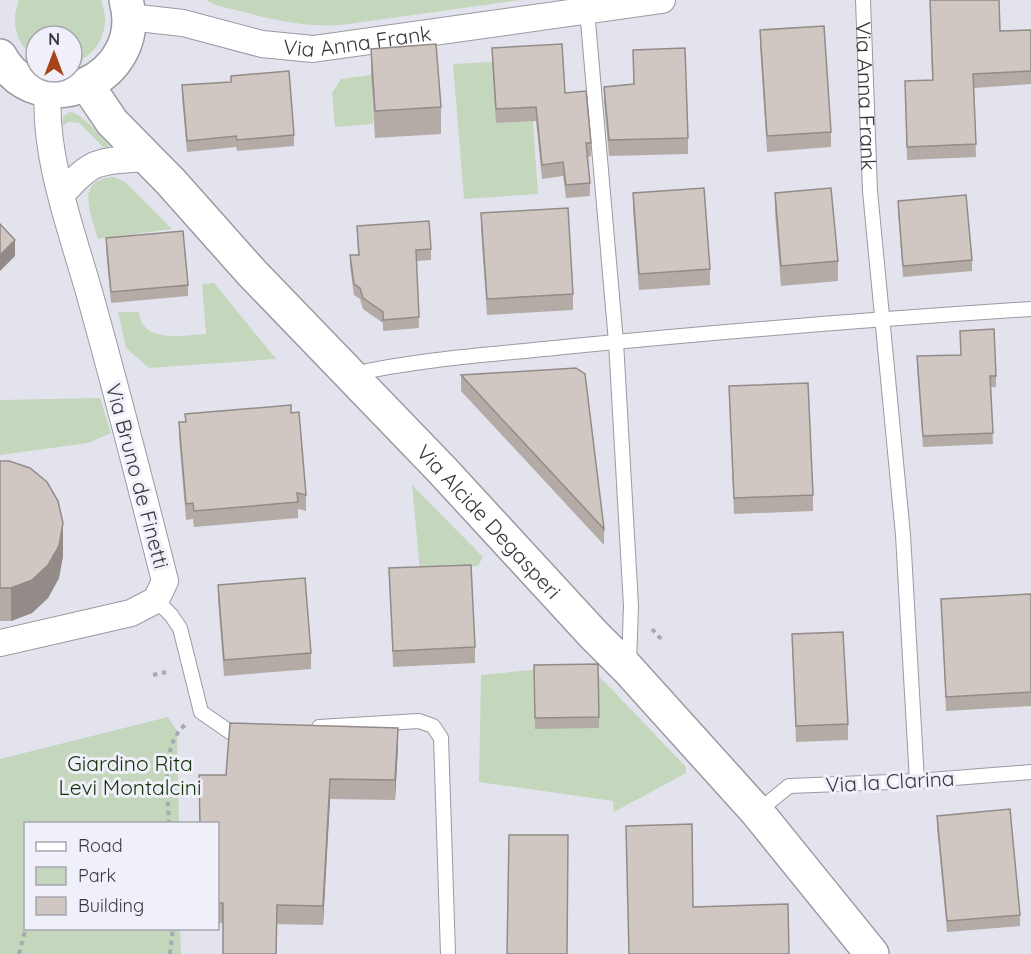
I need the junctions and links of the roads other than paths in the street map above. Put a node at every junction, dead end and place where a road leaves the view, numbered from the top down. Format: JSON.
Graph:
{"nodes":[{"id":1,"x":662,"y":0,"type":"edge"},
{"id":2,"x":863,"y":0,"type":"edge"},
{"id":3,"x":128,"y":9,"type":"edge"},
{"id":4,"x":587,"y":10,"type":"junction"},
{"id":5,"x":0,"y":56,"type":"edge"},
{"id":6,"x":87,"y":85,"type":"junction"},
{"id":7,"x":48,"y":90,"type":"junction"},
{"id":8,"x":148,"y":158,"type":"junction"},
{"id":9,"x":62,"y":194,"type":"junction"},
{"id":10,"x":1031,"y":309,"type":"edge"},
{"id":11,"x":882,"y":319,"type":"junction"},
{"id":12,"x":616,"y":342,"type":"junction"},
{"id":13,"x":351,"y":374,"type":"junction"},
{"id":14,"x":156,"y":600,"type":"junction"},
{"id":15,"x":0,"y":643,"type":"edge"},
{"id":16,"x":628,"y":669,"type":"junction"},
{"id":17,"x":301,"y":728,"type":"edge"},
{"id":18,"x":265,"y":730,"type":"edge"},
{"id":19,"x":1031,"y":772,"type":"edge"},
{"id":20,"x":917,"y":781,"type":"junction"},
{"id":21,"x":757,"y":812,"type":"junction"},
{"id":22,"x":448,"y":954,"type":"edge"},
{"id":23,"x":872,"y":954,"type":"edge"}],
"edges":[{"from":1,"to":4,"type":"street","name":"Via Anna Frank"},
{"from":2,"to":11,"type":"lane","name":"Via Anna Frank"},
{"from":3,"to":4,"type":"street","name":"Via Anna Frank"},
{"from":3,"to":6,"type":"street"},
{"from":4,"to":12,"type":"lane"},
{"from":5,"to":7,"type":"street"},
{"from":6,"to":7,"type":"street"},
{"from":6,"to":8,"type":"street","name":"Via Alcide Degasperi"},
{"from":7,"to":9,"type":"street","name":"Via Bruno de Finetti"},
{"from":8,"to":9,"type":"street"},
{"from":8,"to":13,"type":"street","name":"Via Alcide Degasperi"},
{"from":9,"to":14,"type":"street","name":"Via Bruno de Finetti"},
{"from":10,"to":11,"type":"lane"},
{"from":11,"to":12,"type":"lane"},
{"from":11,"to":20,"type":"lane"},
{"from":12,"to":13,"type":"lane"},
{"from":12,"to":16,"type":"lane"},
{"from":13,"to":16,"type":"street","name":"Via Alcide Degasperi"},
{"from":14,"to":15,"type":"street","name":"Via Bruno de Finetti"},
{"from":14,"to":18,"type":"lane"},
{"from":16,"to":21,"type":"street","name":"Via Alcide Degasperi"},
{"from":17,"to":22,"type":"lane"},
{"from":19,"to":20,"type":"lane","name":"Via la Clarina"},
{"from":20,"to":21,"type":"lane","name":"Via la Clarina"},
{"from":21,"to":23,"type":"street","name":"Via Alcide Degasperi"}]}
